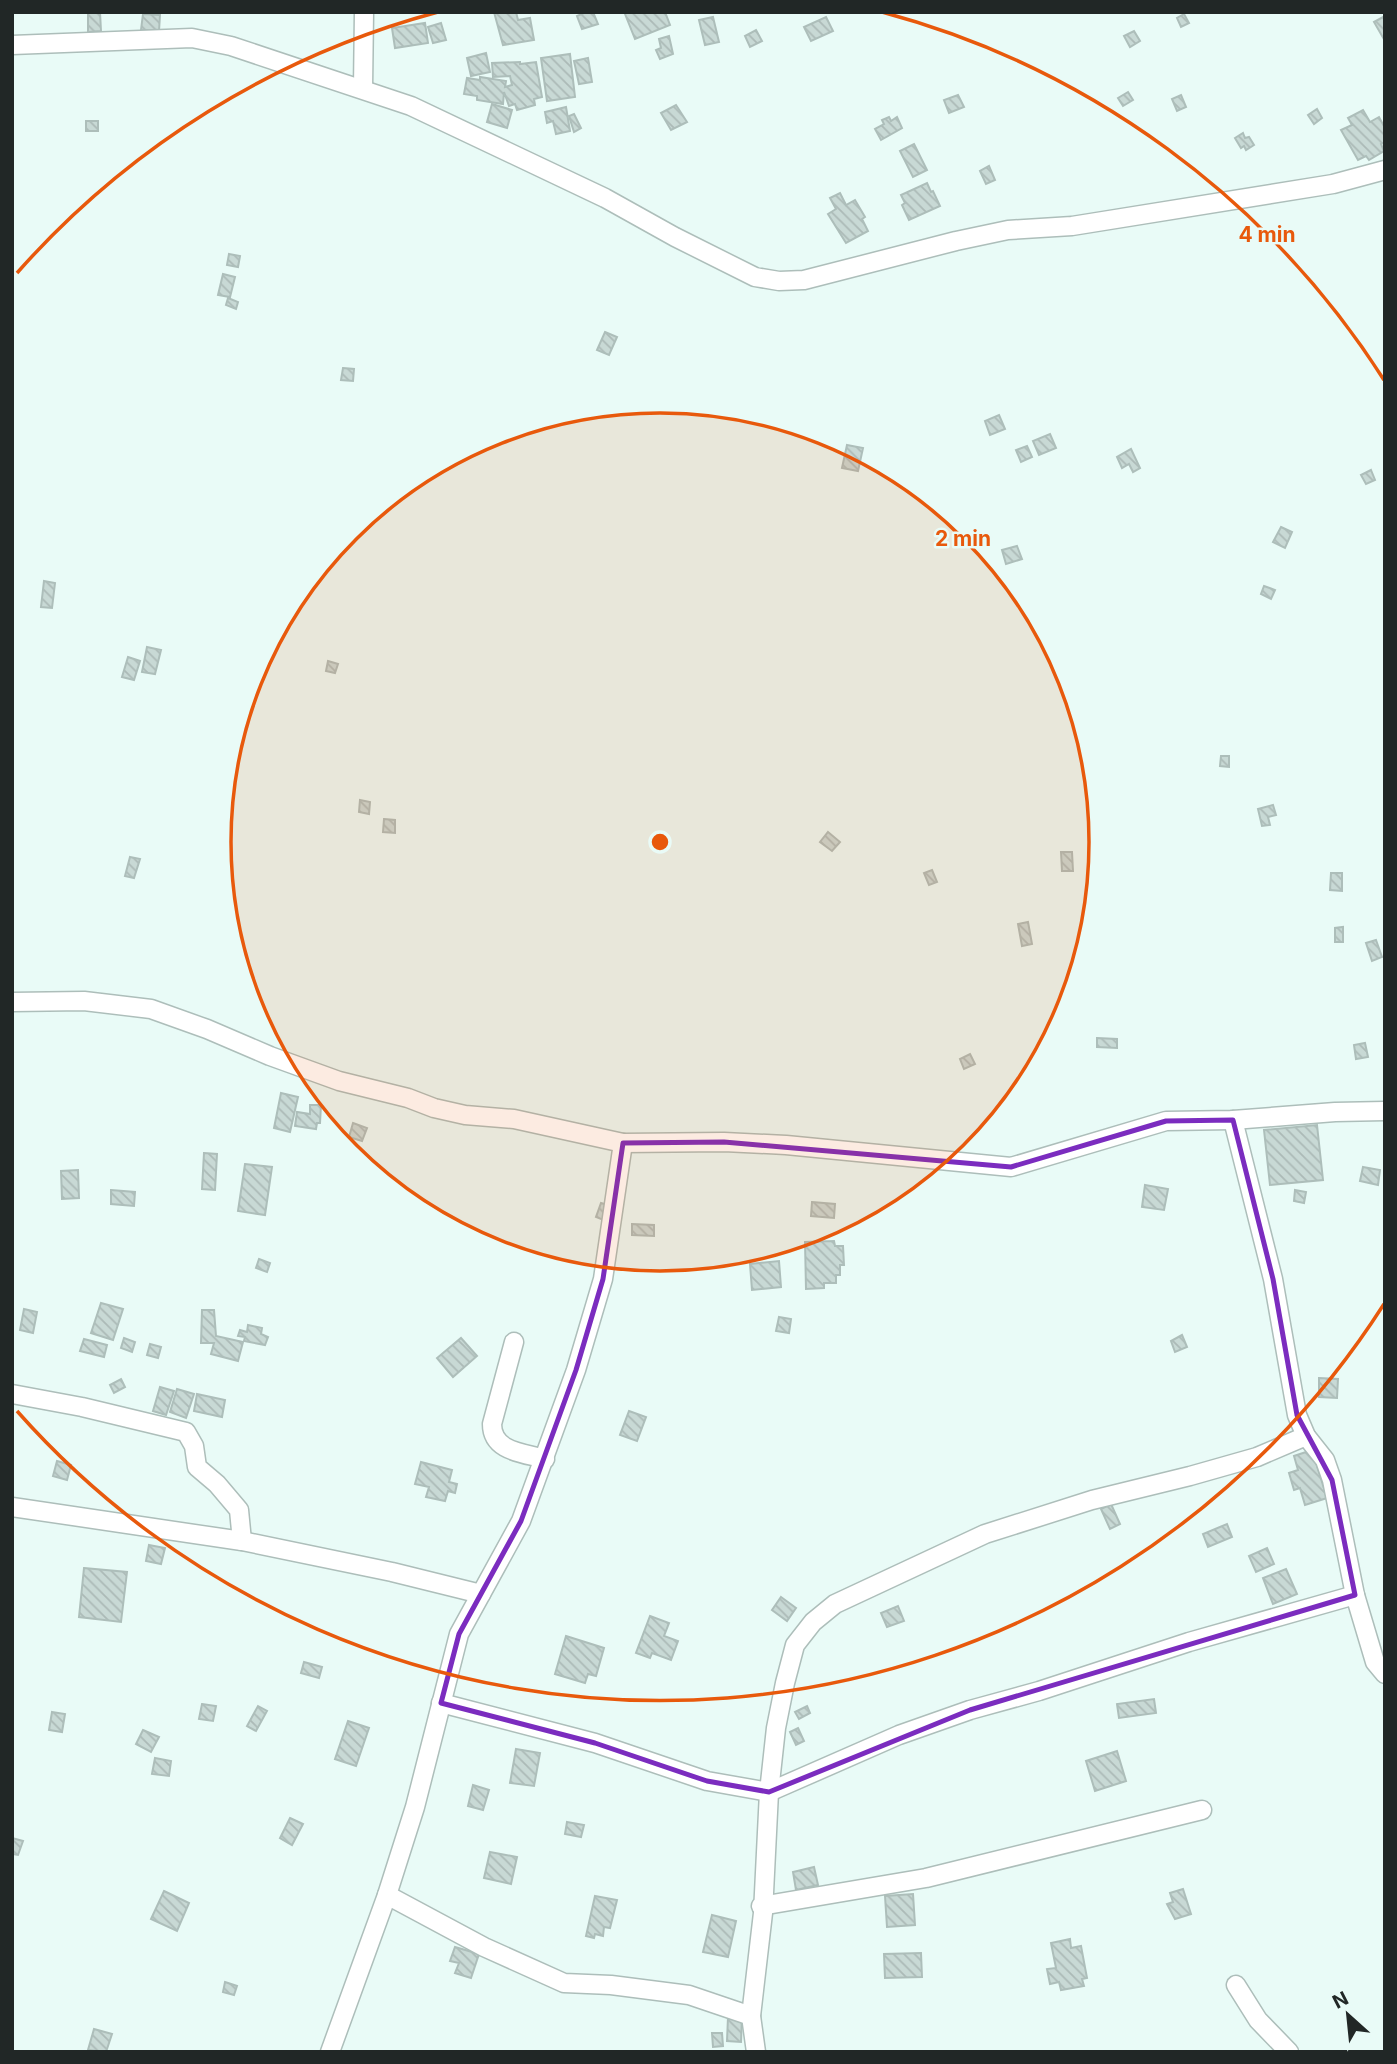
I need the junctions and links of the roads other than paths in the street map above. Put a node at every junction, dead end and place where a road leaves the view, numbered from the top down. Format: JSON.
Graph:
{"nodes":[{"id":1,"x":364,"y":12,"type":"edge"},
{"id":2,"x":12,"y":45,"type":"edge"},
{"id":3,"x":363,"y":88,"type":"junction"},
{"id":4,"x":1385,"y":170,"type":"edge"},
{"id":5,"x":12,"y":1002,"type":"edge"},
{"id":6,"x":1385,"y":1111,"type":"edge"},
{"id":7,"x":1233,"y":1120,"type":"junction"},
{"id":8,"x":623,"y":1143,"type":"junction"},
{"id":9,"x":514,"y":1342,"type":"dead end"},
{"id":10,"x":12,"y":1394,"type":"edge"},
{"id":11,"x":1306,"y":1436,"type":"junction"},
{"id":12,"x":545,"y":1459,"type":"junction"},
{"id":13,"x":12,"y":1507,"type":"edge"},
{"id":14,"x":243,"y":1541,"type":"junction"},
{"id":15,"x":481,"y":1594,"type":"junction"},
{"id":16,"x":1355,"y":1595,"type":"junction"},
{"id":17,"x":1385,"y":1674,"type":"edge"},
{"id":18,"x":441,"y":1703,"type":"junction"},
{"id":19,"x":769,"y":1792,"type":"junction"},
{"id":20,"x":1202,"y":1810,"type":"dead end"},
{"id":21,"x":387,"y":1895,"type":"junction"},
{"id":22,"x":761,"y":1906,"type":"junction"},
{"id":23,"x":1236,"y":1985,"type":"dead end"},
{"id":24,"x":751,"y":2017,"type":"junction"},
{"id":25,"x":331,"y":2052,"type":"edge"},
{"id":26,"x":756,"y":2052,"type":"edge"},
{"id":27,"x":1289,"y":2052,"type":"edge"}],
"edges":[{"from":1,"to":3,"type":"street"},
{"from":2,"to":3,"type":"street"},
{"from":3,"to":4,"type":"street"},
{"from":5,"to":8,"type":"street"},
{"from":6,"to":7,"type":"street"},
{"from":7,"to":8,"type":"street"},
{"from":7,"to":11,"type":"street"},
{"from":8,"to":12,"type":"street"},
{"from":9,"to":12,"type":"street"},
{"from":10,"to":14,"type":"street"},
{"from":11,"to":16,"type":"street"},
{"from":11,"to":19,"type":"street"},
{"from":12,"to":15,"type":"street"},
{"from":13,"to":14,"type":"street"},
{"from":14,"to":15,"type":"street"},
{"from":15,"to":18,"type":"street"},
{"from":16,"to":17,"type":"street"},
{"from":16,"to":19,"type":"street"},
{"from":18,"to":19,"type":"street"},
{"from":18,"to":21,"type":"street"},
{"from":19,"to":22,"type":"street"},
{"from":20,"to":22,"type":"street"},
{"from":21,"to":24,"type":"street"},
{"from":21,"to":25,"type":"street"},
{"from":22,"to":24,"type":"street"},
{"from":23,"to":27,"type":"street"},
{"from":24,"to":26,"type":"street"}]}
